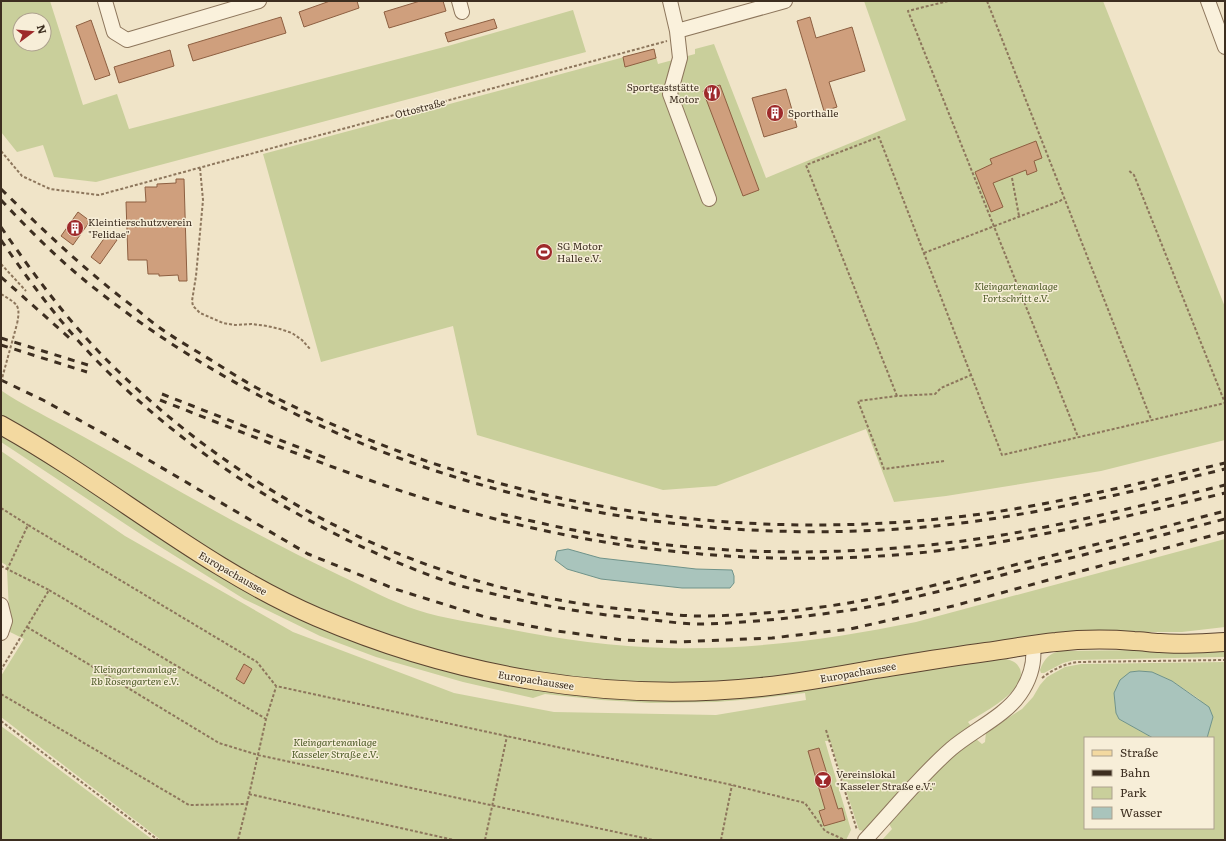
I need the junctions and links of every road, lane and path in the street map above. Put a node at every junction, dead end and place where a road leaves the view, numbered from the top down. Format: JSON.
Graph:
{"nodes":[{"id":1,"x":105,"y":1,"type":"edge"},
{"id":2,"x":259,"y":1,"type":"edge"},
{"id":3,"x":670,"y":1,"type":"edge"},
{"id":4,"x":785,"y":1,"type":"edge"},
{"id":5,"x":948,"y":1,"type":"edge"},
{"id":6,"x":988,"y":1,"type":"edge"},
{"id":7,"x":1208,"y":1,"type":"edge"},
{"id":8,"x":677,"y":30,"type":"junction"},
{"id":9,"x":1225,"y":46,"type":"edge"},
{"id":10,"x":1,"y":151,"type":"edge"},
{"id":11,"x":200,"y":168,"type":"junction"},
{"id":12,"x":1128,"y":170,"type":"dead end"},
{"id":13,"x":1012,"y":178,"type":"dead end"},
{"id":14,"x":1064,"y":198,"type":"junction"},
{"id":15,"x":709,"y":199,"type":"dead end"},
{"id":16,"x":1019,"y":216,"type":"junction"},
{"id":17,"x":994,"y":225,"type":"junction"},
{"id":18,"x":924,"y":252,"type":"junction"},
{"id":19,"x":1,"y":264,"type":"edge"},
{"id":20,"x":26,"y":291,"type":"dead end"},
{"id":21,"x":1,"y":294,"type":"edge"},
{"id":22,"x":310,"y":349,"type":"dead end"},
{"id":23,"x":971,"y":375,"type":"junction"},
{"id":24,"x":1,"y":382,"type":"edge"},
{"id":25,"x":897,"y":396,"type":"junction"},
{"id":26,"x":1151,"y":419,"type":"junction"},
{"id":27,"x":1,"y":425,"type":"edge"},
{"id":28,"x":1078,"y":437,"type":"junction"},
{"id":29,"x":944,"y":461,"type":"dead end"},
{"id":30,"x":1,"y":508,"type":"edge"},
{"id":31,"x":28,"y":524,"type":"junction"},
{"id":32,"x":1,"y":566,"type":"edge"},
{"id":33,"x":8,"y":570,"type":"junction"},
{"id":34,"x":49,"y":590,"type":"junction"},
{"id":35,"x":1,"y":605,"type":"edge"},
{"id":36,"x":27,"y":627,"type":"junction"},
{"id":37,"x":1225,"y":630,"type":"edge"},
{"id":38,"x":1,"y":633,"type":"edge"},
{"id":39,"x":1132,"y":640,"type":"junction"},
{"id":40,"x":1225,"y":642,"type":"edge"},
{"id":41,"x":1033,"y":645,"type":"junction"},
{"id":42,"x":1225,"y":660,"type":"edge"},
{"id":43,"x":1,"y":670,"type":"edge"},
{"id":44,"x":1038,"y":682,"type":"dead end"},
{"id":45,"x":276,"y":686,"type":"junction"},
{"id":46,"x":1,"y":694,"type":"edge"},
{"id":47,"x":266,"y":719,"type":"junction"},
{"id":48,"x":1,"y":721,"type":"edge"},
{"id":49,"x":826,"y":730,"type":"dead end"},
{"id":50,"x":507,"y":736,"type":"junction"},
{"id":51,"x":258,"y":755,"type":"junction"},
{"id":52,"x":732,"y":785,"type":"junction"},
{"id":53,"x":249,"y":794,"type":"junction"},
{"id":54,"x":247,"y":804,"type":"junction"},
{"id":55,"x":492,"y":806,"type":"junction"},
{"id":56,"x":862,"y":836,"type":"edge"},
{"id":57,"x":158,"y":840,"type":"edge"},
{"id":58,"x":238,"y":840,"type":"edge"},
{"id":59,"x":454,"y":840,"type":"edge"},
{"id":60,"x":485,"y":840,"type":"edge"},
{"id":61,"x":653,"y":840,"type":"edge"},
{"id":62,"x":720,"y":840,"type":"edge"},
{"id":63,"x":845,"y":840,"type":"edge"}],
"edges":[{"from":1,"to":2,"type":"street"},
{"from":3,"to":8,"type":"street"},
{"from":4,"to":8,"type":"street"},
{"from":5,"to":17,"type":"path"},
{"from":6,"to":14,"type":"path"},
{"from":7,"to":9,"type":"street"},
{"from":8,"to":11,"type":"path","name":"Ottostraße"},
{"from":8,"to":15,"type":"street"},
{"from":10,"to":11,"type":"path","name":"Ottostraße"},
{"from":11,"to":22,"type":"path"},
{"from":12,"to":26,"type":"path"},
{"from":13,"to":16,"type":"path"},
{"from":14,"to":16,"type":"path"},
{"from":14,"to":26,"type":"path"},
{"from":16,"to":17,"type":"path"},
{"from":17,"to":18,"type":"path"},
{"from":17,"to":28,"type":"path"},
{"from":18,"to":23,"type":"path"},
{"from":18,"to":25,"type":"path"},
{"from":19,"to":20,"type":"path"},
{"from":21,"to":24,"type":"path","bridge":true},
{"from":23,"to":25,"type":"path"},
{"from":23,"to":28,"type":"path"},
{"from":25,"to":29,"type":"path"},
{"from":26,"to":28,"type":"path"},
{"from":27,"to":41,"type":"main road","name":"Europachaussee"},
{"from":30,"to":31,"type":"path"},
{"from":31,"to":33,"type":"path"},
{"from":31,"to":45,"type":"path"},
{"from":32,"to":33,"type":"path"},
{"from":33,"to":34,"type":"path"},
{"from":34,"to":36,"type":"path"},
{"from":34,"to":47,"type":"path"},
{"from":35,"to":38,"type":"street"},
{"from":36,"to":43,"type":"path"},
{"from":36,"to":51,"type":"path"},
{"from":37,"to":39,"type":"main road","name":"Europachaussee"},
{"from":39,"to":40,"type":"main road","name":"Europachaussee"},
{"from":39,"to":41,"type":"main road","name":"Europachaussee"},
{"from":41,"to":56,"type":"street"},
{"from":42,"to":44,"type":"path"},
{"from":45,"to":47,"type":"path"},
{"from":45,"to":50,"type":"path"},
{"from":46,"to":54,"type":"path"},
{"from":47,"to":51,"type":"path"},
{"from":48,"to":57,"type":"path"},
{"from":49,"to":56,"type":"path"},
{"from":50,"to":52,"type":"path"},
{"from":50,"to":55,"type":"path"},
{"from":51,"to":53,"type":"path"},
{"from":51,"to":55,"type":"path"},
{"from":52,"to":62,"type":"path"},
{"from":52,"to":63,"type":"path"},
{"from":53,"to":54,"type":"path"},
{"from":53,"to":59,"type":"path"},
{"from":54,"to":58,"type":"path"},
{"from":55,"to":60,"type":"path"},
{"from":55,"to":61,"type":"path"}]}
